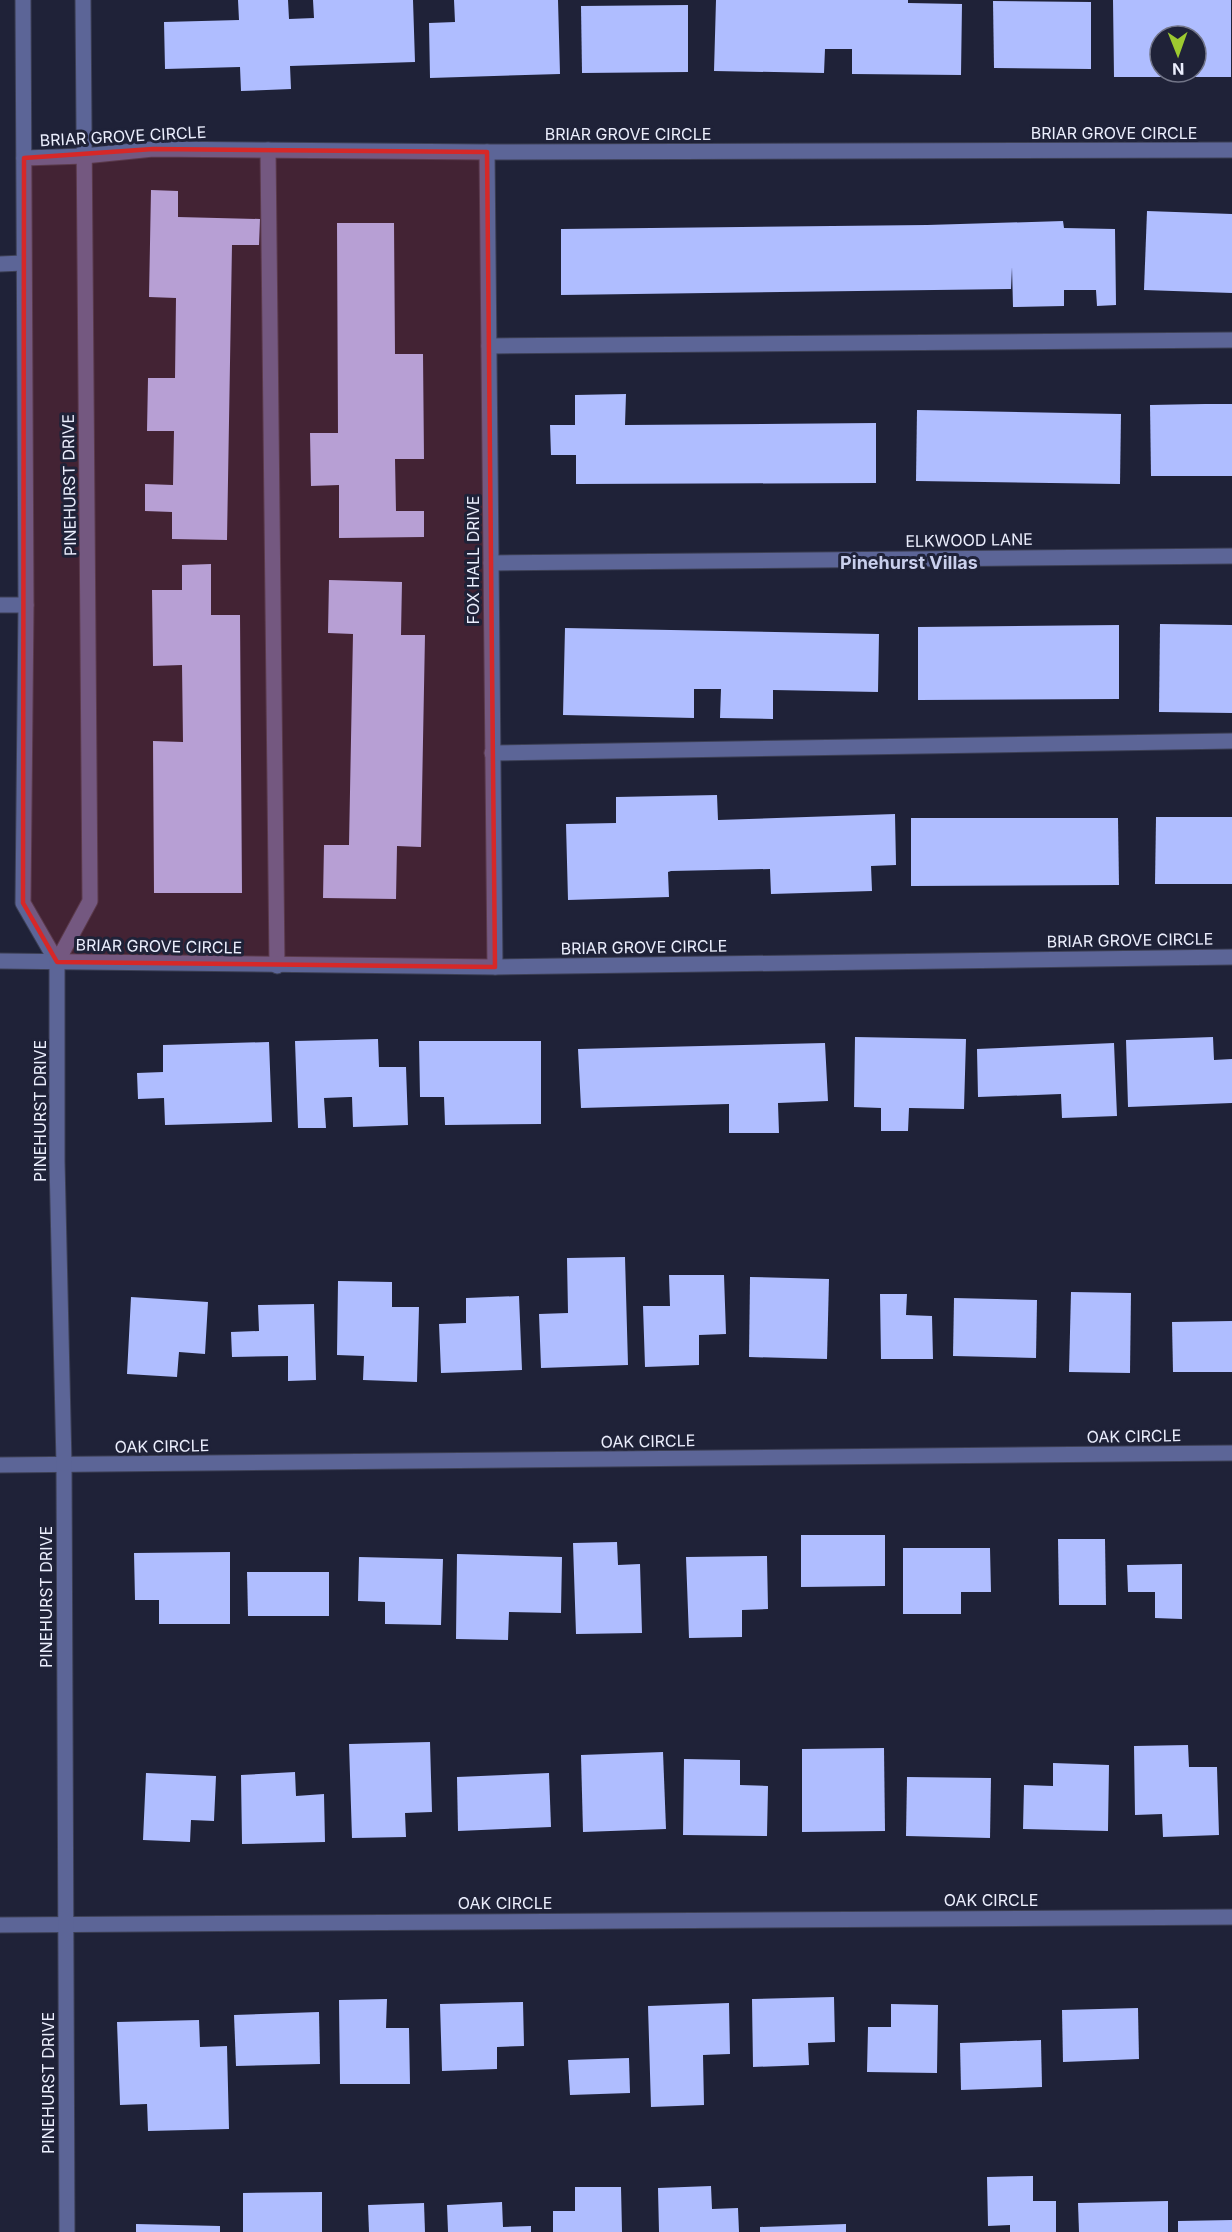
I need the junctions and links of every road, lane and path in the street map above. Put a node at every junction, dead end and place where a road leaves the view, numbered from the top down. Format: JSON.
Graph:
{"nodes":[{"id":1,"x":23,"y":0,"type":"edge"},
{"id":2,"x":82,"y":0,"type":"edge"},
{"id":3,"x":268,"y":150,"type":"junction"},
{"id":4,"x":1232,"y":150,"type":"edge"},
{"id":5,"x":487,"y":152,"type":"junction"},
{"id":6,"x":84,"y":156,"type":"junction"},
{"id":7,"x":24,"y":158,"type":"junction"},
{"id":8,"x":23,"y":263,"type":"junction"},
{"id":9,"x":0,"y":264,"type":"edge"},
{"id":10,"x":1232,"y":340,"type":"edge"},
{"id":11,"x":489,"y":346,"type":"junction"},
{"id":12,"x":1232,"y":555,"type":"edge"},
{"id":13,"x":491,"y":563,"type":"junction"},
{"id":14,"x":0,"y":605,"type":"edge"},
{"id":15,"x":26,"y":605,"type":"junction"},
{"id":16,"x":1232,"y":741,"type":"edge"},
{"id":17,"x":492,"y":753,"type":"junction"},
{"id":18,"x":1232,"y":957,"type":"edge"},
{"id":19,"x":0,"y":961,"type":"edge"},
{"id":20,"x":57,"y":962,"type":"junction"},
{"id":21,"x":277,"y":966,"type":"junction"},
{"id":22,"x":495,"y":967,"type":"junction"},
{"id":23,"x":1232,"y":1453,"type":"edge"},
{"id":24,"x":64,"y":1464,"type":"junction"},
{"id":25,"x":0,"y":1465,"type":"edge"},
{"id":26,"x":1232,"y":1917,"type":"edge"},
{"id":27,"x":66,"y":1923,"type":"junction"},
{"id":28,"x":0,"y":1925,"type":"edge"},
{"id":29,"x":67,"y":2232,"type":"edge"}],
"edges":[{"from":1,"to":7,"type":"street","name":"PINEHURST DRIVE"},
{"from":2,"to":6,"type":"street","name":"PINEHURST DRIVE"},
{"from":3,"to":5,"type":"street","name":"BRIAR GROVE CIRCLE"},
{"from":3,"to":6,"type":"street","name":"BRIAR GROVE CIRCLE"},
{"from":3,"to":21,"type":"street"},
{"from":4,"to":5,"type":"street","name":"BRIAR GROVE CIRCLE"},
{"from":5,"to":11,"type":"street","name":"FOX HALL DRIVE"},
{"from":6,"to":7,"type":"street","name":"BRIAR GROVE CIRCLE"},
{"from":6,"to":20,"type":"street","name":"PINEHURST DRIVE"},
{"from":7,"to":8,"type":"street","name":"PINEHURST DRIVE"},
{"from":8,"to":9,"type":"street"},
{"from":8,"to":15,"type":"street","name":"PINEHURST DRIVE"},
{"from":10,"to":11,"type":"street"},
{"from":11,"to":13,"type":"street","name":"FOX HALL DRIVE"},
{"from":12,"to":13,"type":"street","name":"ELKWOOD LANE"},
{"from":13,"to":17,"type":"street","name":"FOX HALL DRIVE"},
{"from":14,"to":15,"type":"street"},
{"from":15,"to":20,"type":"street","name":"PINEHURST DRIVE"},
{"from":16,"to":17,"type":"street"},
{"from":17,"to":22,"type":"street","name":"FOX HALL DRIVE"},
{"from":18,"to":22,"type":"street","name":"BRIAR GROVE CIRCLE"},
{"from":19,"to":20,"type":"street","name":"BRIAR GROVE CIRCLE"},
{"from":20,"to":21,"type":"street","name":"BRIAR GROVE CIRCLE"},
{"from":20,"to":24,"type":"street","name":"PINEHURST DRIVE"},
{"from":21,"to":22,"type":"street","name":"BRIAR GROVE CIRCLE"},
{"from":23,"to":24,"type":"street","name":"OAK CIRCLE"},
{"from":24,"to":25,"type":"street","name":"OAK CIRCLE"},
{"from":24,"to":27,"type":"street","name":"PINEHURST DRIVE"},
{"from":26,"to":27,"type":"street","name":"OAK CIRCLE"},
{"from":27,"to":28,"type":"street","name":"OAK CIRCLE"},
{"from":27,"to":29,"type":"street","name":"PINEHURST DRIVE"}]}
